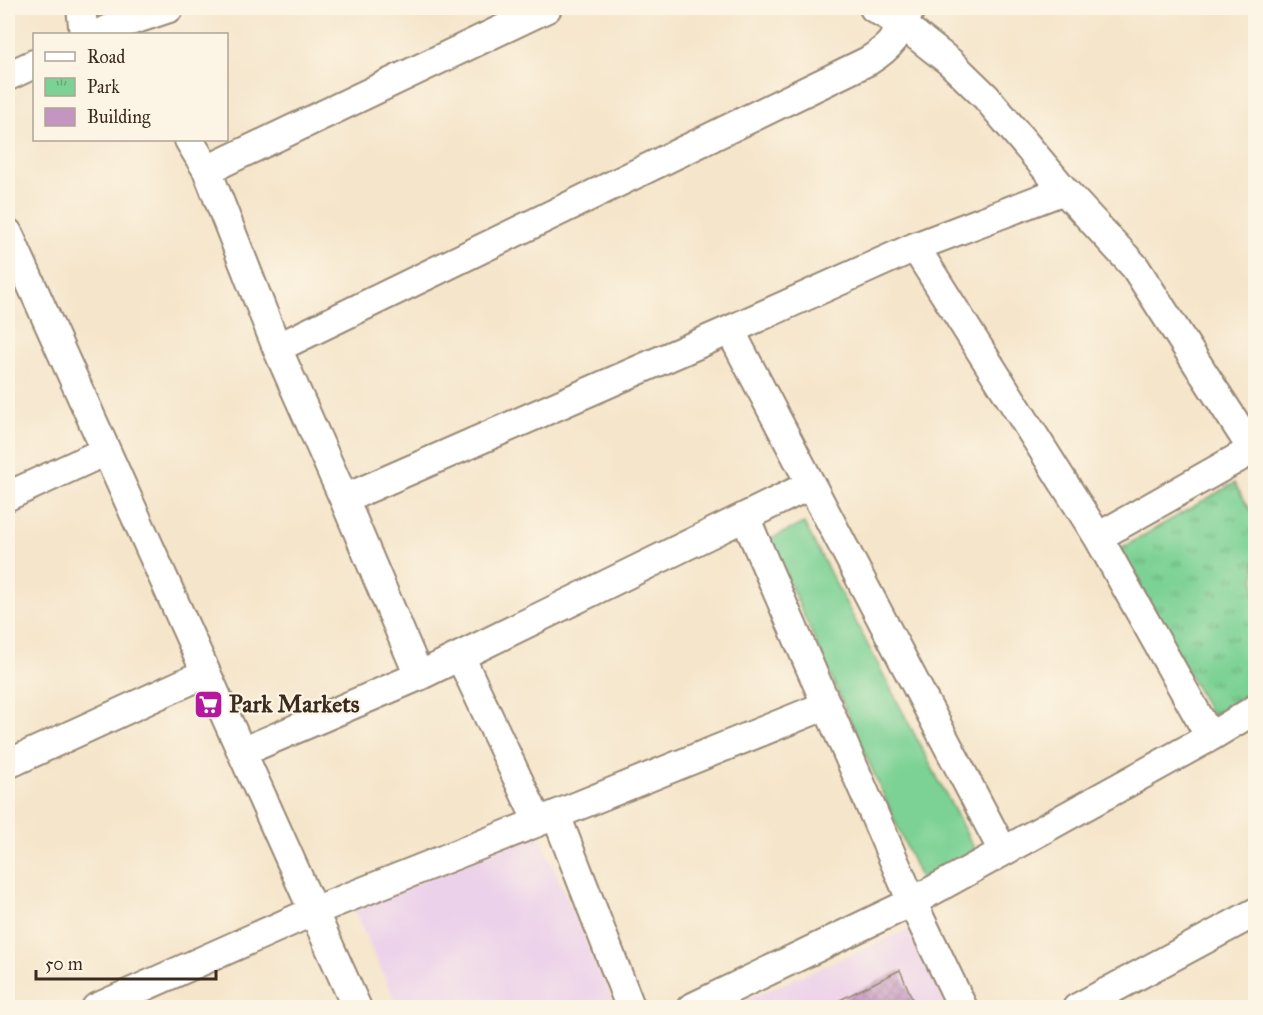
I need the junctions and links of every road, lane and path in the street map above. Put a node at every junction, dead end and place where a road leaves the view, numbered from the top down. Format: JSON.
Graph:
{"nodes":[{"id":1,"x":81,"y":8,"type":"edge"},
{"id":2,"x":169,"y":8,"type":"edge"},
{"id":3,"x":548,"y":8,"type":"edge"},
{"id":4,"x":874,"y":8,"type":"edge"},
{"id":5,"x":907,"y":16,"type":"edge"},
{"id":6,"x":116,"y":31,"type":"edge"},
{"id":7,"x":84,"y":33,"type":"edge"},
{"id":8,"x":33,"y":64,"type":"edge"},
{"id":9,"x":8,"y":76,"type":"edge"},
{"id":10,"x":190,"y":141,"type":"edge"},
{"id":11,"x":207,"y":170,"type":"junction"},
{"id":12,"x":1064,"y":190,"type":"junction"},
{"id":13,"x":8,"y":233,"type":"edge"},
{"id":14,"x":915,"y":247,"type":"junction"},
{"id":15,"x":730,"y":330,"type":"junction"},
{"id":16,"x":277,"y":348,"type":"junction"},
{"id":17,"x":106,"y":451,"type":"junction"},
{"id":18,"x":1254,"y":453,"type":"edge"},
{"id":19,"x":810,"y":485,"type":"junction"},
{"id":20,"x":8,"y":496,"type":"edge"},
{"id":21,"x":344,"y":499,"type":"junction"},
{"id":22,"x":745,"y":517,"type":"junction"},
{"id":23,"x":1098,"y":537,"type":"junction"},
{"id":24,"x":460,"y":656,"type":"junction"},
{"id":25,"x":206,"y":673,"type":"junction"},
{"id":26,"x":419,"y":676,"type":"junction"},
{"id":27,"x":827,"y":705,"type":"junction"},
{"id":28,"x":1256,"y":709,"type":"edge"},
{"id":29,"x":1210,"y":737,"type":"junction"},
{"id":30,"x":242,"y":752,"type":"junction"},
{"id":31,"x":8,"y":764,"type":"edge"},
{"id":32,"x":547,"y":819,"type":"junction"},
{"id":33,"x":1003,"y":851,"type":"junction"},
{"id":34,"x":912,"y":902,"type":"junction"},
{"id":35,"x":314,"y":911,"type":"junction"},
{"id":36,"x":1256,"y":912,"type":"edge"},
{"id":37,"x":96,"y":1008,"type":"edge"},
{"id":38,"x":357,"y":1008,"type":"edge"},
{"id":39,"x":632,"y":1008,"type":"edge"},
{"id":40,"x":691,"y":1008,"type":"edge"},
{"id":41,"x":963,"y":1008,"type":"edge"},
{"id":42,"x":1077,"y":1008,"type":"edge"}],
"edges":[{"from":1,"to":7,"type":"street"},
{"from":2,"to":6,"type":"street"},
{"from":3,"to":11,"type":"street"},
{"from":4,"to":5,"type":"street"},
{"from":5,"to":12,"type":"street"},
{"from":5,"to":16,"type":"street"},
{"from":8,"to":9,"type":"street"},
{"from":10,"to":11,"type":"street"},
{"from":11,"to":16,"type":"street"},
{"from":12,"to":14,"type":"street"},
{"from":12,"to":18,"type":"street"},
{"from":13,"to":17,"type":"street"},
{"from":14,"to":15,"type":"street"},
{"from":14,"to":23,"type":"street"},
{"from":15,"to":19,"type":"street"},
{"from":15,"to":21,"type":"street"},
{"from":16,"to":21,"type":"street"},
{"from":17,"to":20,"type":"street"},
{"from":17,"to":25,"type":"street"},
{"from":18,"to":23,"type":"street"},
{"from":19,"to":22,"type":"street"},
{"from":19,"to":33,"type":"street"},
{"from":21,"to":26,"type":"street"},
{"from":22,"to":24,"type":"street"},
{"from":22,"to":27,"type":"street"},
{"from":23,"to":29,"type":"street"},
{"from":24,"to":26,"type":"street"},
{"from":24,"to":32,"type":"street"},
{"from":25,"to":30,"type":"street"},
{"from":25,"to":31,"type":"street"},
{"from":26,"to":30,"type":"street"},
{"from":27,"to":32,"type":"street"},
{"from":27,"to":34,"type":"street"},
{"from":28,"to":29,"type":"street"},
{"from":29,"to":33,"type":"street"},
{"from":30,"to":35,"type":"street"},
{"from":32,"to":35,"type":"street"},
{"from":32,"to":39,"type":"street"},
{"from":33,"to":34,"type":"street"},
{"from":34,"to":40,"type":"street"},
{"from":34,"to":41,"type":"street"},
{"from":35,"to":37,"type":"street"},
{"from":35,"to":38,"type":"street"},
{"from":36,"to":42,"type":"street"}]}
